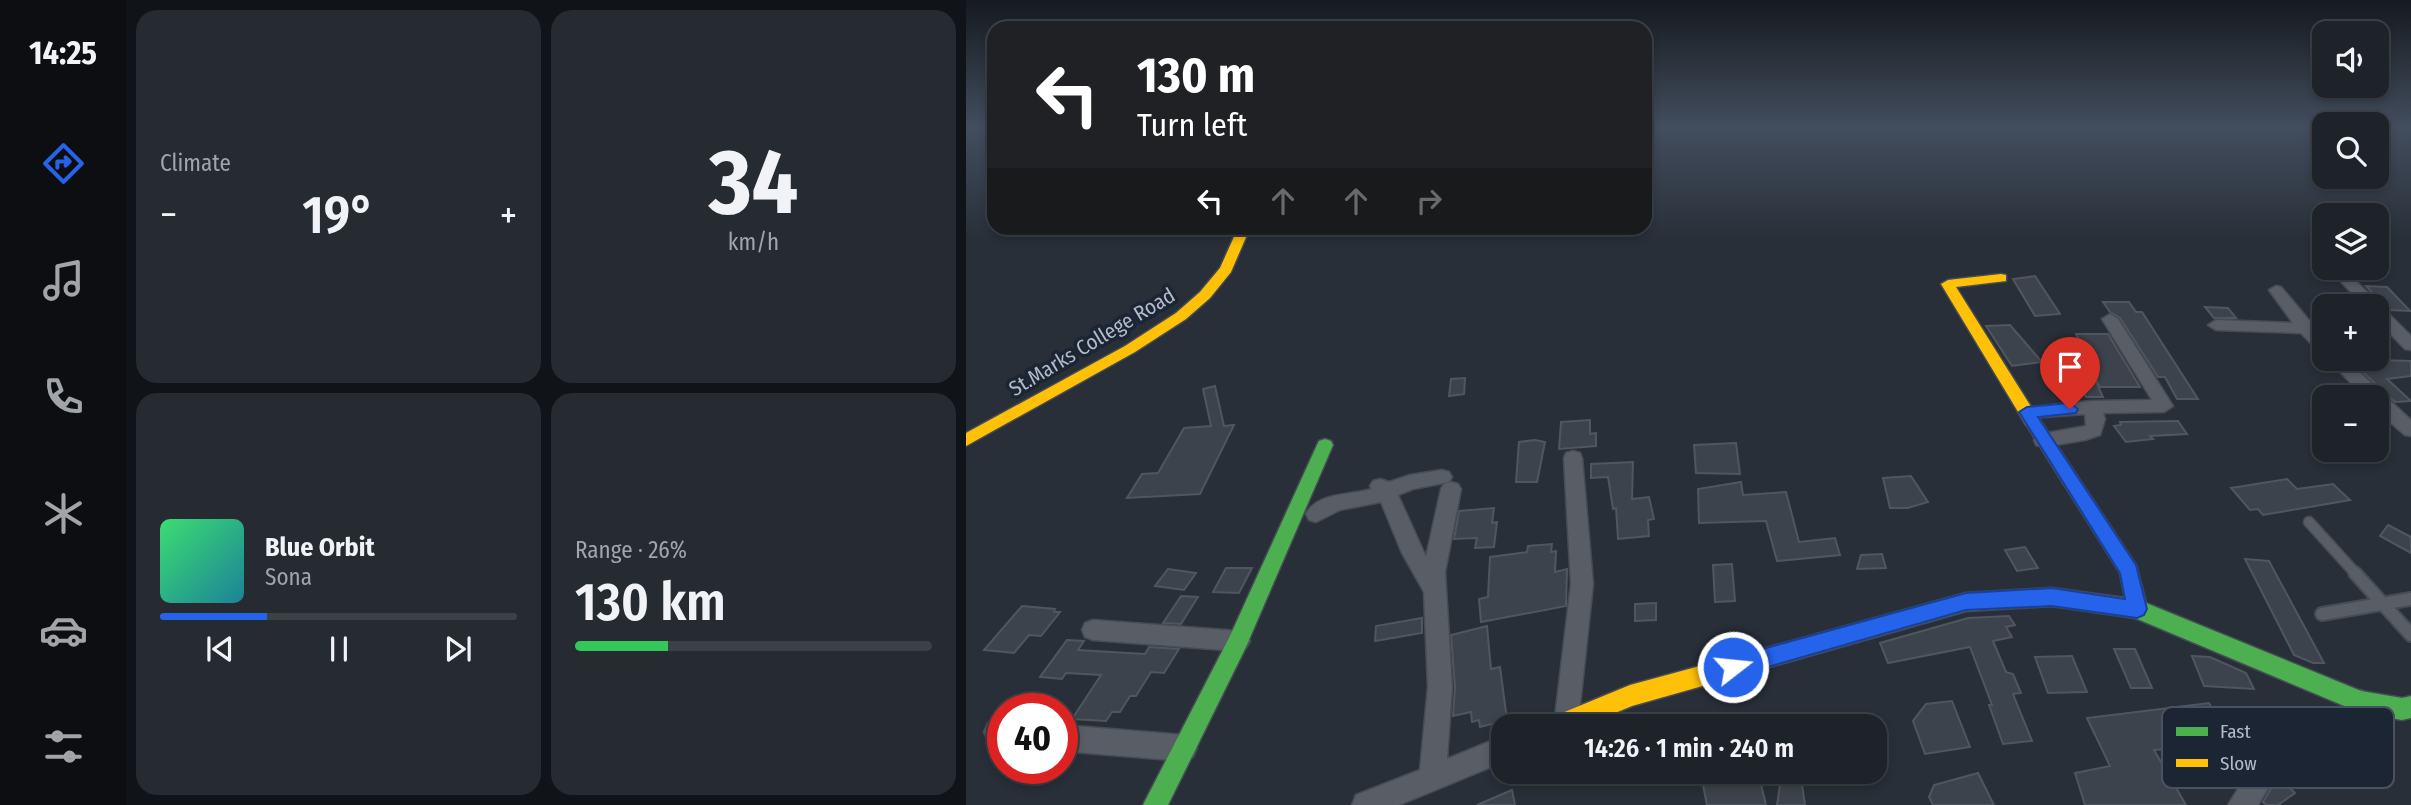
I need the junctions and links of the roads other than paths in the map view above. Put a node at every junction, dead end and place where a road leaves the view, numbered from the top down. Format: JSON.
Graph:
{"nodes":[{"id":1,"x":1241,"y":235,"type":"edge"},
{"id":2,"x":2001,"y":278,"type":"dead end"},
{"id":3,"x":2347,"y":280,"type":"dead end"},
{"id":4,"x":2276,"y":290,"type":"dead end"},
{"id":5,"x":2361,"y":294,"type":"edge"},
{"id":6,"x":2110,"y":319,"type":"dead end"},
{"id":7,"x":2389,"y":322,"type":"edge"},
{"id":8,"x":2216,"y":325,"type":"dead end"},
{"id":9,"x":2305,"y":328,"type":"junction"},
{"id":10,"x":2312,"y":335,"type":"edge"},
{"id":11,"x":2411,"y":345,"type":"edge"},
{"id":12,"x":2348,"y":371,"type":"edge"},
{"id":13,"x":2362,"y":385,"type":"edge"},
{"id":14,"x":2092,"y":407,"type":"junction"},
{"id":15,"x":2027,"y":412,"type":"junction"},
{"id":16,"x":2389,"y":412,"type":"edge"},
{"id":17,"x":2392,"y":415,"type":"junction"},
{"id":18,"x":2411,"y":415,"type":"edge"},
{"id":19,"x":2411,"y":430,"type":"edge"},
{"id":20,"x":966,"y":440,"type":"edge"},
{"id":21,"x":2043,"y":440,"type":"junction"},
{"id":22,"x":1325,"y":445,"type":"dead end"},
{"id":23,"x":1573,"y":458,"type":"dead end"},
{"id":24,"x":1383,"y":488,"type":"junction"},
{"id":25,"x":1316,"y":514,"type":"dead end"},
{"id":26,"x":2309,"y":522,"type":"dead end"},
{"id":27,"x":1435,"y":592,"type":"junction"},
{"id":28,"x":2411,"y":599,"type":"edge"},
{"id":29,"x":2384,"y":605,"type":"junction"},
{"id":30,"x":2137,"y":609,"type":"junction"},
{"id":31,"x":2322,"y":614,"type":"dead end"},
{"id":32,"x":1093,"y":630,"type":"dead end"},
{"id":33,"x":2411,"y":635,"type":"edge"},
{"id":34,"x":1238,"y":641,"type":"junction"},
{"id":35,"x":2361,"y":702,"type":"junction"},
{"id":36,"x":2358,"y":707,"type":"edge"},
{"id":37,"x":2390,"y":707,"type":"edge"},
{"id":38,"x":1564,"y":714,"type":"edge"},
{"id":39,"x":1588,"y":714,"type":"edge"},
{"id":40,"x":1078,"y":739,"type":"edge"},
{"id":41,"x":1184,"y":748,"type":"junction"},
{"id":42,"x":1491,"y":754,"type":"edge"},
{"id":43,"x":1432,"y":779,"type":"junction"},
{"id":44,"x":2253,"y":788,"type":"edge"},
{"id":45,"x":1156,"y":805,"type":"edge"},
{"id":46,"x":1366,"y":805,"type":"edge"},
{"id":47,"x":2242,"y":805,"type":"edge"}],
"edges":[{"from":1,"to":20,"type":"street","name":"St.Marks College Road"},
{"from":2,"to":15,"type":"street"},
{"from":3,"to":5,"type":"street"},
{"from":4,"to":9,"type":"street"},
{"from":6,"to":14,"type":"street"},
{"from":7,"to":11,"type":"street"},
{"from":8,"to":9,"type":"street"},
{"from":9,"to":10,"type":"street"},
{"from":12,"to":13,"type":"street"},
{"from":14,"to":15,"type":"street"},
{"from":14,"to":21,"type":"street"},
{"from":15,"to":21,"type":"street"},
{"from":16,"to":17,"type":"street"},
{"from":17,"to":18,"type":"street"},
{"from":17,"to":19,"type":"street"},
{"from":21,"to":30,"type":"street"},
{"from":22,"to":34,"type":"street"},
{"from":23,"to":38,"type":"street"},
{"from":24,"to":25,"type":"street"},
{"from":24,"to":27,"type":"street"},
{"from":24,"to":27,"type":"street"},
{"from":26,"to":29,"type":"lane"},
{"from":27,"to":43,"type":"street"},
{"from":28,"to":29,"type":"lane"},
{"from":29,"to":31,"type":"lane"},
{"from":29,"to":33,"type":"lane"},
{"from":30,"to":35,"type":"street"},
{"from":30,"to":39,"type":"street"},
{"from":32,"to":34,"type":"street"},
{"from":34,"to":41,"type":"street"},
{"from":35,"to":36,"type":"street"},
{"from":35,"to":37,"type":"street"},
{"from":40,"to":41,"type":"street"},
{"from":41,"to":45,"type":"street"},
{"from":42,"to":43,"type":"street"},
{"from":43,"to":46,"type":"street"},
{"from":44,"to":47,"type":"street"}]}
